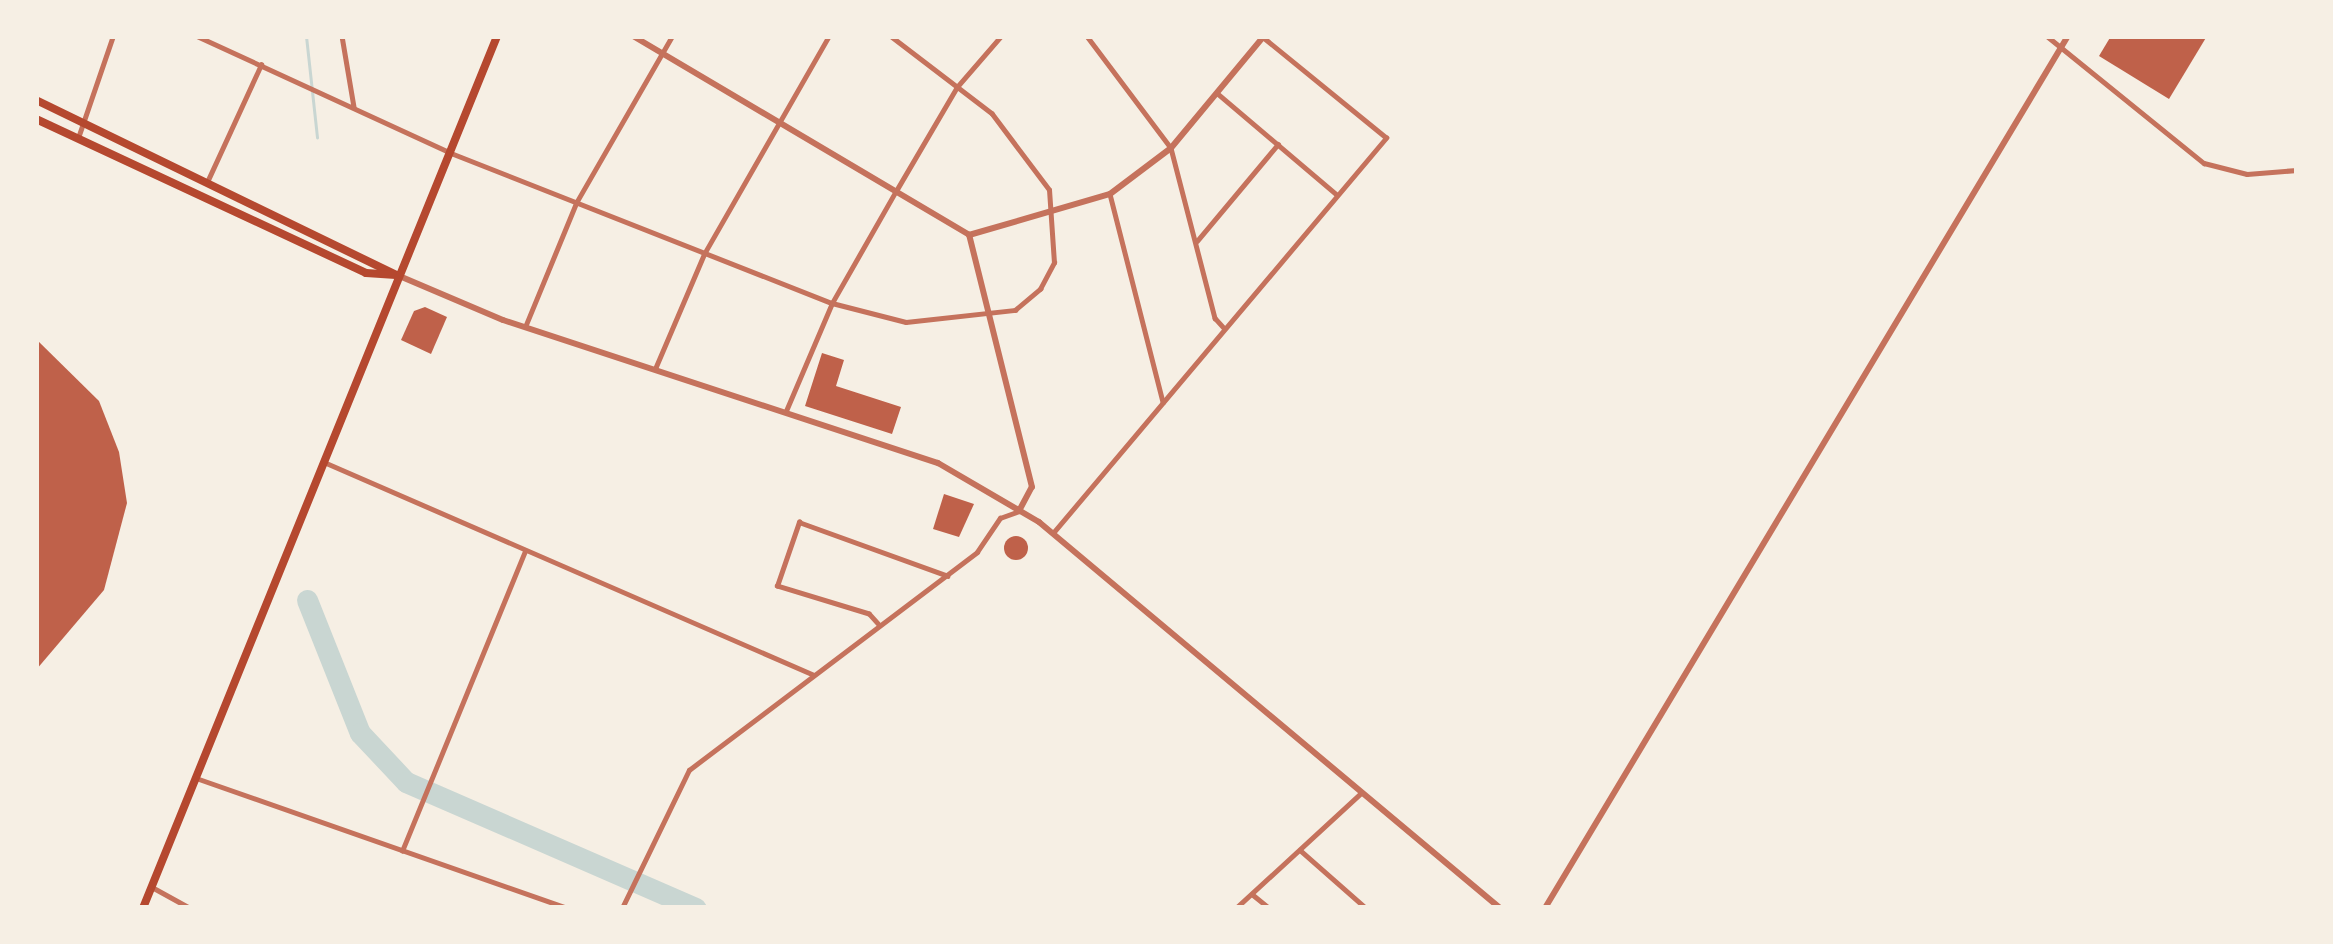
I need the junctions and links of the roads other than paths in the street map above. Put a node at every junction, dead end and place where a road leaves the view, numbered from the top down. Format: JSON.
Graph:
{"nodes":[{"id":1,"x":113,"y":36,"type":"edge"},
{"id":2,"x":197,"y":36,"type":"edge"},
{"id":3,"x":342,"y":36,"type":"edge"},
{"id":4,"x":497,"y":36,"type":"edge"},
{"id":5,"x":633,"y":36,"type":"edge"},
{"id":6,"x":672,"y":36,"type":"edge"},
{"id":7,"x":829,"y":36,"type":"edge"},
{"id":8,"x":890,"y":36,"type":"edge"},
{"id":9,"x":1001,"y":36,"type":"edge"},
{"id":10,"x":1087,"y":36,"type":"edge"},
{"id":11,"x":1262,"y":36,"type":"edge"},
{"id":12,"x":2047,"y":36,"type":"edge"},
{"id":13,"x":2068,"y":36,"type":"edge"},
{"id":14,"x":2061,"y":47,"type":"junction"},
{"id":15,"x":662,"y":53,"type":"junction"},
{"id":16,"x":262,"y":65,"type":"junction"},
{"id":17,"x":957,"y":87,"type":"junction"},
{"id":18,"x":1217,"y":93,"type":"junction"},
{"id":19,"x":36,"y":100,"type":"edge"},
{"id":20,"x":354,"y":107,"type":"junction"},
{"id":21,"x":36,"y":119,"type":"edge"},
{"id":22,"x":85,"y":122,"type":"junction"},
{"id":23,"x":780,"y":122,"type":"junction"},
{"id":24,"x":78,"y":138,"type":"junction"},
{"id":25,"x":1277,"y":144,"type":"junction"},
{"id":26,"x":1171,"y":148,"type":"junction"},
{"id":27,"x":451,"y":153,"type":"junction"},
{"id":28,"x":2297,"y":170,"type":"edge"},
{"id":29,"x":208,"y":180,"type":"junction"},
{"id":30,"x":896,"y":190,"type":"junction"},
{"id":31,"x":1110,"y":194,"type":"junction"},
{"id":32,"x":1337,"y":195,"type":"junction"},
{"id":33,"x":577,"y":203,"type":"junction"},
{"id":34,"x":1055,"y":211,"type":"junction"},
{"id":35,"x":969,"y":235,"type":"junction"},
{"id":36,"x":1195,"y":243,"type":"junction"},
{"id":37,"x":704,"y":254,"type":"junction"},
{"id":38,"x":398,"y":275,"type":"junction"},
{"id":39,"x":832,"y":303,"type":"junction"},
{"id":40,"x":990,"y":316,"type":"junction"},
{"id":41,"x":525,"y":328,"type":"junction"},
{"id":42,"x":1224,"y":328,"type":"junction"},
{"id":43,"x":655,"y":370,"type":"junction"},
{"id":44,"x":1163,"y":402,"type":"junction"},
{"id":45,"x":786,"y":411,"type":"junction"},
{"id":46,"x":324,"y":462,"type":"junction"},
{"id":47,"x":1019,"y":512,"type":"junction"},
{"id":48,"x":1052,"y":533,"type":"junction"},
{"id":49,"x":526,"y":551,"type":"junction"},
{"id":50,"x":948,"y":576,"type":"junction"},
{"id":51,"x":880,"y":626,"type":"junction"},
{"id":52,"x":814,"y":675,"type":"junction"},
{"id":53,"x":200,"y":779,"type":"junction"},
{"id":54,"x":1360,"y":794,"type":"junction"},
{"id":55,"x":402,"y":850,"type":"junction"},
{"id":56,"x":1300,"y":850,"type":"junction"},
{"id":57,"x":152,"y":887,"type":"junction"},
{"id":58,"x":1252,"y":894,"type":"junction"},
{"id":59,"x":143,"y":908,"type":"edge"},
{"id":60,"x":190,"y":908,"type":"edge"},
{"id":61,"x":568,"y":908,"type":"edge"},
{"id":62,"x":622,"y":908,"type":"edge"},
{"id":63,"x":1236,"y":908,"type":"edge"},
{"id":64,"x":1269,"y":908,"type":"edge"},
{"id":65,"x":1366,"y":908,"type":"edge"},
{"id":66,"x":1500,"y":908,"type":"edge"},
{"id":67,"x":1545,"y":908,"type":"edge"}],
"edges":[{"from":1,"to":22,"type":"street"},
{"from":2,"to":16,"type":"street"},
{"from":3,"to":20,"type":"street"},
{"from":4,"to":27,"type":"main road"},
{"from":5,"to":15,"type":"street"},
{"from":6,"to":15,"type":"street"},
{"from":7,"to":23,"type":"street"},
{"from":8,"to":17,"type":"street"},
{"from":9,"to":17,"type":"street"},
{"from":10,"to":26,"type":"street"},
{"from":11,"to":18,"type":"street"},
{"from":11,"to":32,"type":"street"},
{"from":12,"to":14,"type":"street"},
{"from":13,"to":14,"type":"street"},
{"from":14,"to":28,"type":"street"},
{"from":14,"to":67,"type":"street"},
{"from":15,"to":23,"type":"street"},
{"from":15,"to":33,"type":"street"},
{"from":16,"to":20,"type":"street"},
{"from":16,"to":29,"type":"street"},
{"from":17,"to":30,"type":"street"},
{"from":17,"to":34,"type":"street"},
{"from":18,"to":25,"type":"street"},
{"from":18,"to":26,"type":"street"},
{"from":19,"to":22,"type":"main road"},
{"from":20,"to":27,"type":"street"},
{"from":21,"to":24,"type":"main road"},
{"from":22,"to":24,"type":"street"},
{"from":22,"to":29,"type":"main road"},
{"from":23,"to":30,"type":"street"},
{"from":23,"to":37,"type":"street"},
{"from":24,"to":38,"type":"main road"},
{"from":25,"to":32,"type":"street"},
{"from":25,"to":36,"type":"street"},
{"from":26,"to":31,"type":"street"},
{"from":26,"to":36,"type":"street"},
{"from":27,"to":33,"type":"street"},
{"from":27,"to":38,"type":"main road"},
{"from":29,"to":38,"type":"main road"},
{"from":30,"to":35,"type":"street"},
{"from":30,"to":39,"type":"street"},
{"from":31,"to":34,"type":"street"},
{"from":31,"to":44,"type":"street"},
{"from":32,"to":42,"type":"street"},
{"from":33,"to":37,"type":"street"},
{"from":33,"to":41,"type":"street"},
{"from":34,"to":35,"type":"street"},
{"from":34,"to":40,"type":"street"},
{"from":35,"to":40,"type":"street"},
{"from":36,"to":42,"type":"street"},
{"from":37,"to":39,"type":"street"},
{"from":37,"to":43,"type":"street"},
{"from":38,"to":41,"type":"street"},
{"from":38,"to":46,"type":"main road"},
{"from":39,"to":40,"type":"street"},
{"from":39,"to":45,"type":"street"},
{"from":40,"to":47,"type":"street"},
{"from":41,"to":43,"type":"street"},
{"from":42,"to":44,"type":"street"},
{"from":43,"to":45,"type":"street"},
{"from":44,"to":48,"type":"street"},
{"from":45,"to":47,"type":"street"},
{"from":46,"to":49,"type":"street"},
{"from":46,"to":53,"type":"main road"},
{"from":47,"to":48,"type":"street"},
{"from":47,"to":50,"type":"street"},
{"from":48,"to":54,"type":"street"},
{"from":49,"to":52,"type":"street"},
{"from":49,"to":55,"type":"street"},
{"from":50,"to":51,"type":"street"},
{"from":50,"to":51,"type":"street"},
{"from":51,"to":52,"type":"street"},
{"from":52,"to":62,"type":"street"},
{"from":53,"to":55,"type":"street"},
{"from":53,"to":57,"type":"main road"},
{"from":54,"to":56,"type":"street"},
{"from":54,"to":66,"type":"street"},
{"from":55,"to":61,"type":"street"},
{"from":56,"to":58,"type":"street"},
{"from":56,"to":65,"type":"street"},
{"from":57,"to":59,"type":"main road"},
{"from":57,"to":60,"type":"street"},
{"from":58,"to":63,"type":"street"},
{"from":58,"to":64,"type":"street"}]}
